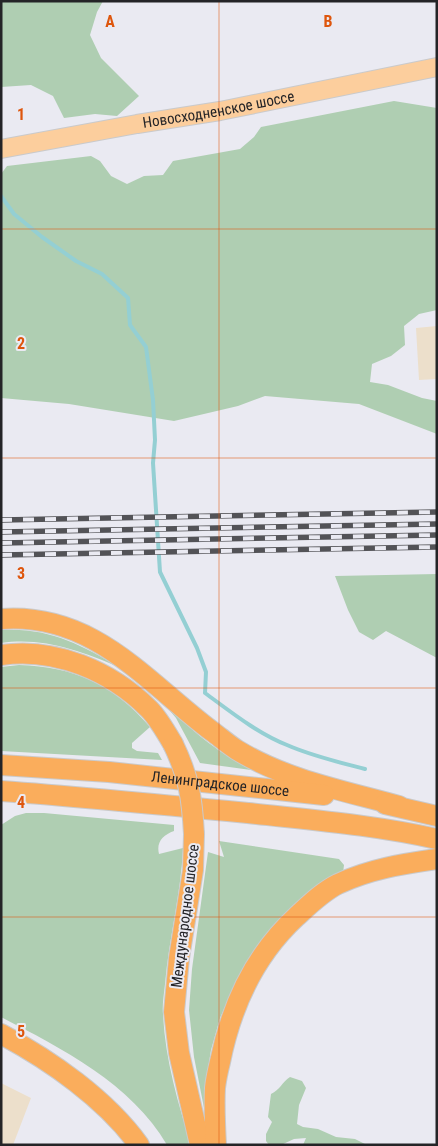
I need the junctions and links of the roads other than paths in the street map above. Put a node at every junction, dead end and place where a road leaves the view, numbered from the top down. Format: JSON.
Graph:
{"nodes":[{"id":1,"x":437,"y":67,"type":"edge"},
{"id":2,"x":1,"y":149,"type":"edge"},
{"id":3,"x":1,"y":620,"type":"edge"},
{"id":4,"x":1,"y":655,"type":"edge"},
{"id":5,"x":1,"y":765,"type":"edge"},
{"id":6,"x":1,"y":791,"type":"edge"},
{"id":7,"x":399,"y":806,"type":"junction"},
{"id":8,"x":437,"y":816,"type":"edge"},
{"id":9,"x":437,"y":839,"type":"edge"},
{"id":10,"x":437,"y":859,"type":"edge"},
{"id":11,"x":1,"y":1034,"type":"edge"},
{"id":12,"x":139,"y":1145,"type":"edge"},
{"id":13,"x":200,"y":1145,"type":"edge"},
{"id":14,"x":216,"y":1145,"type":"edge"}],
"edges":[{"from":1,"to":2,"type":"main road","name":"Новосходненское шоссе"},
{"from":3,"to":7,"type":"highway"},
{"from":4,"to":13,"type":"highway","name":"Международное шоссе","bridge":true},
{"from":5,"to":7,"type":"highway","name":"Ленинградское шоссе"},
{"from":6,"to":9,"type":"highway","name":"Ленинградское шоссе"},
{"from":7,"to":8,"type":"highway","name":"Ленинградское шоссе"},
{"from":10,"to":14,"type":"highway"},
{"from":11,"to":12,"type":"highway"}]}
